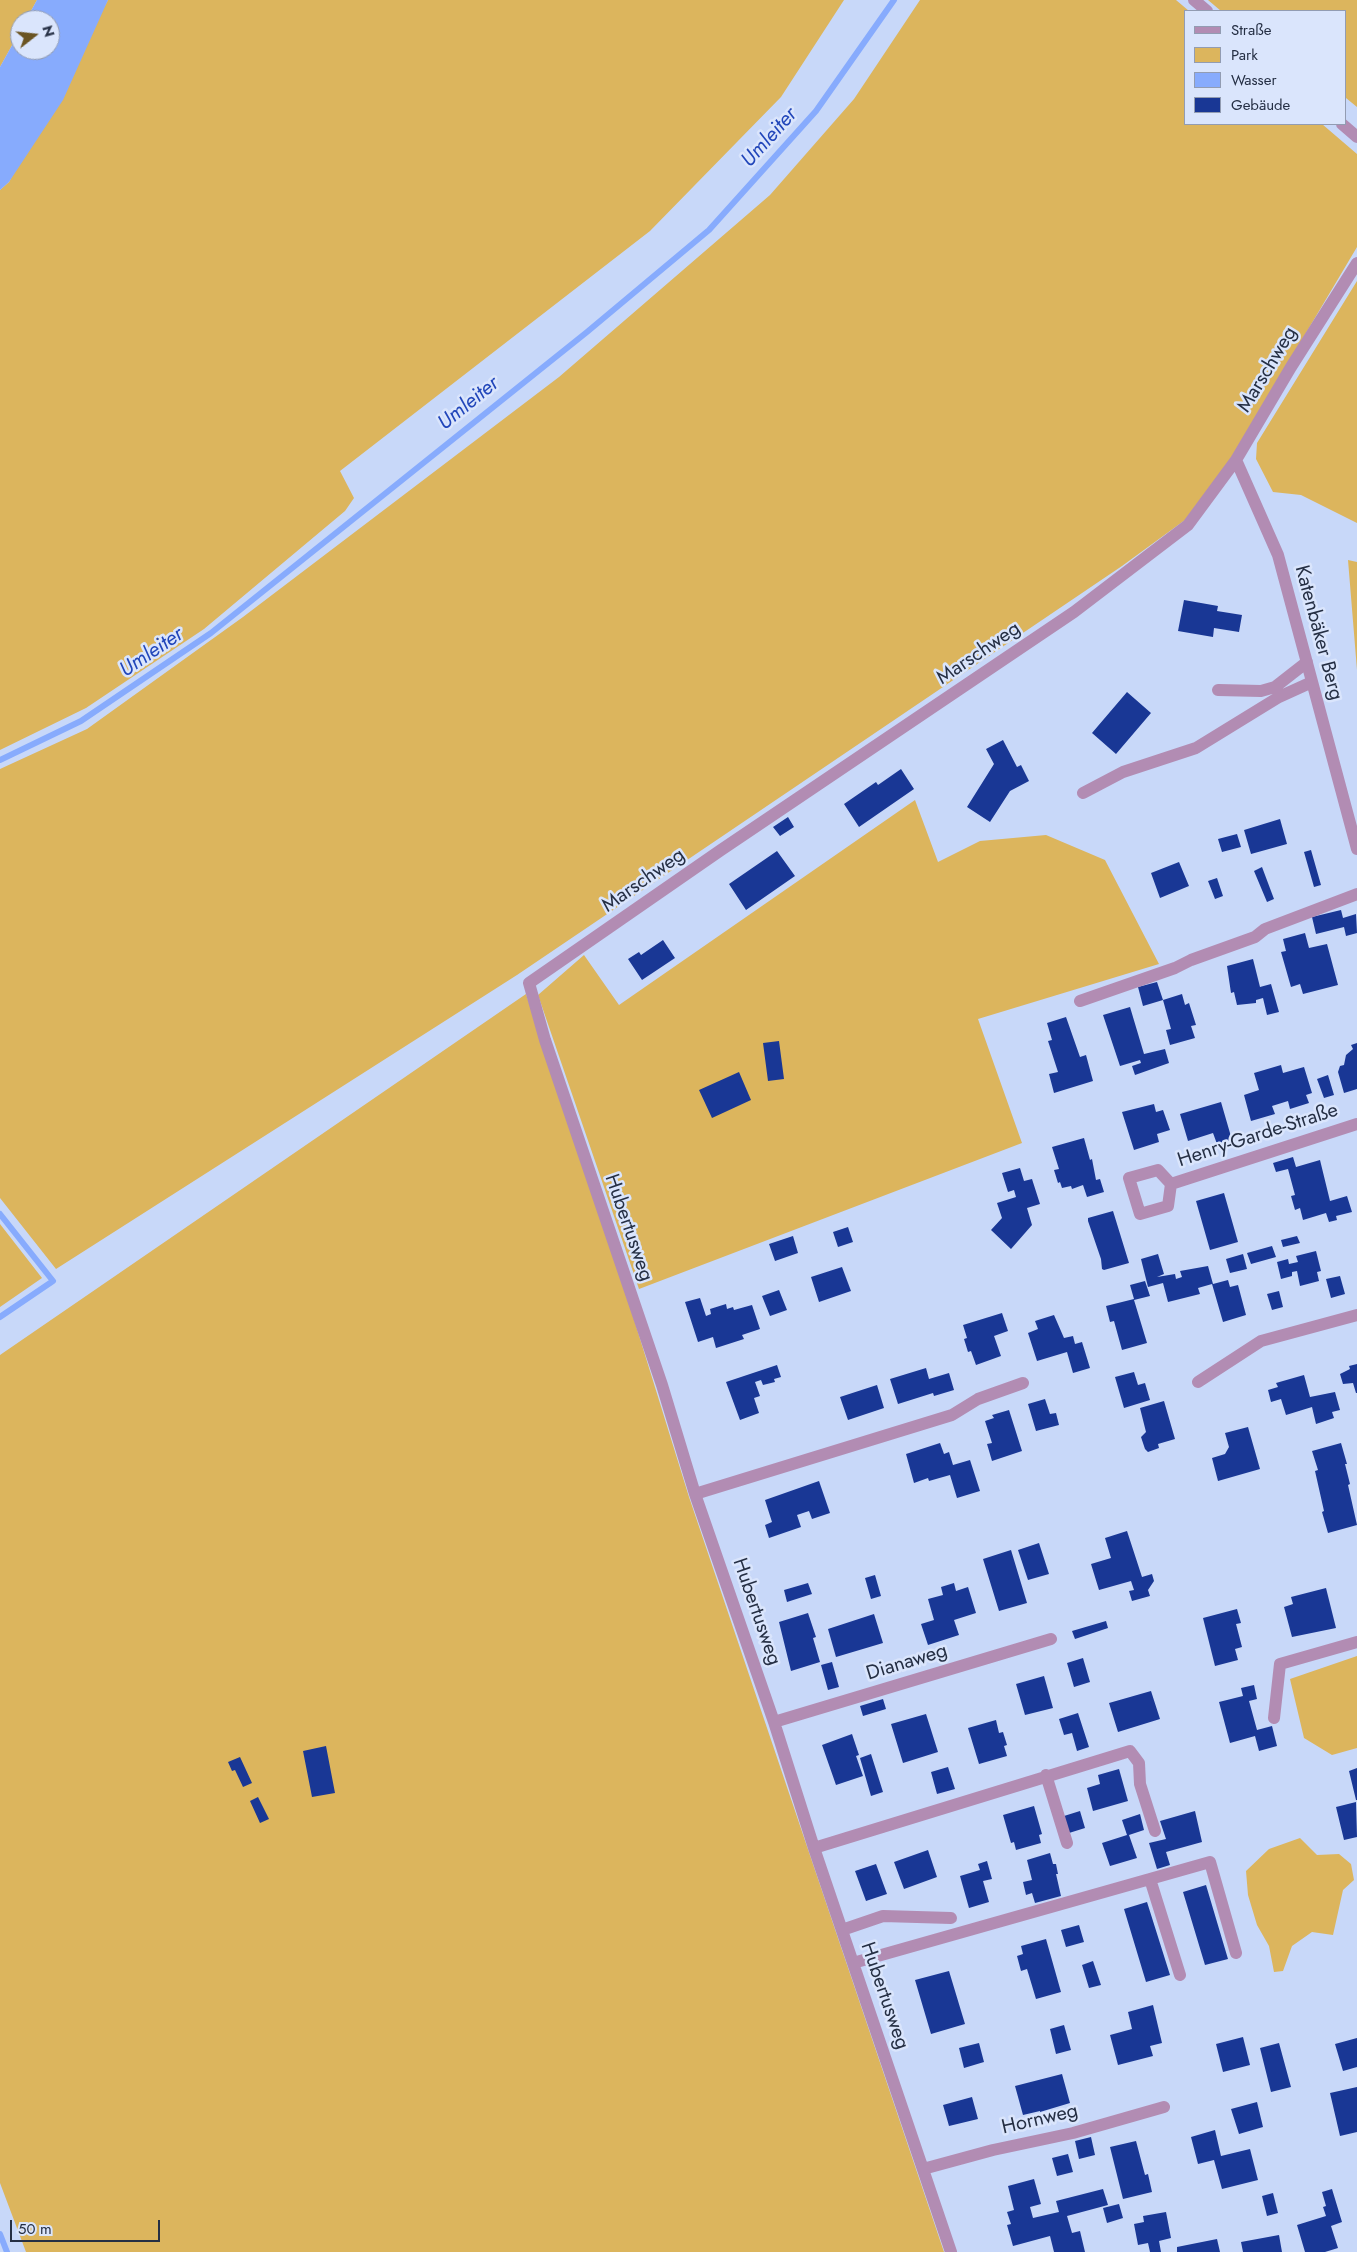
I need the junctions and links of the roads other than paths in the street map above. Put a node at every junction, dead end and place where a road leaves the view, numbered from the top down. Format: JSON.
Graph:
{"nodes":[{"id":1,"x":1194,"y":0,"type":"edge"},
{"id":2,"x":1207,"y":10,"type":"edge"},
{"id":3,"x":1343,"y":125,"type":"edge"},
{"id":4,"x":1357,"y":137,"type":"edge"},
{"id":5,"x":1357,"y":263,"type":"edge"},
{"id":6,"x":1236,"y":460,"type":"junction"},
{"id":7,"x":1307,"y":662,"type":"junction"},
{"id":8,"x":1312,"y":682,"type":"junction"},
{"id":9,"x":1218,"y":690,"type":"dead end"},
{"id":10,"x":1083,"y":793,"type":"dead end"},
{"id":11,"x":1357,"y":849,"type":"edge"},
{"id":12,"x":1357,"y":894,"type":"edge"},
{"id":13,"x":529,"y":983,"type":"joint"},
{"id":14,"x":1080,"y":1001,"type":"dead end"},
{"id":15,"x":1357,"y":1124,"type":"edge"},
{"id":16,"x":1171,"y":1184,"type":"dead end"},
{"id":17,"x":1357,"y":1315,"type":"edge"},
{"id":18,"x":1198,"y":1382,"type":"dead end"},
{"id":19,"x":1023,"y":1384,"type":"dead end"},
{"id":20,"x":694,"y":1494,"type":"junction"},
{"id":21,"x":1051,"y":1639,"type":"dead end"},
{"id":22,"x":1357,"y":1642,"type":"edge"},
{"id":23,"x":1274,"y":1718,"type":"dead end"},
{"id":24,"x":774,"y":1722,"type":"junction"},
{"id":25,"x":1046,"y":1775,"type":"junction"},
{"id":26,"x":1155,"y":1831,"type":"dead end"},
{"id":27,"x":1067,"y":1843,"type":"dead end"},
{"id":28,"x":814,"y":1848,"type":"junction"},
{"id":29,"x":1150,"y":1879,"type":"junction"},
{"id":30,"x":951,"y":1918,"type":"dead end"},
{"id":31,"x":842,"y":1930,"type":"junction"},
{"id":32,"x":1236,"y":1952,"type":"dead end"},
{"id":33,"x":853,"y":1963,"type":"junction"},
{"id":34,"x":1180,"y":1974,"type":"dead end"},
{"id":35,"x":1164,"y":2107,"type":"dead end"},
{"id":36,"x":923,"y":2168,"type":"junction"},
{"id":37,"x":952,"y":2252,"type":"edge"}],
"edges":[{"from":1,"to":2,"type":"street"},
{"from":3,"to":4,"type":"street"},
{"from":5,"to":6,"type":"street","name":"Marschweg"},
{"from":6,"to":7,"type":"street","name":"Katenbäker Berg"},
{"from":6,"to":13,"type":"street","name":"Marschweg"},
{"from":7,"to":8,"type":"street","name":"Katenbäker Berg"},
{"from":7,"to":9,"type":"street"},
{"from":8,"to":10,"type":"street"},
{"from":8,"to":11,"type":"street","name":"Katenbäker Berg"},
{"from":12,"to":14,"type":"street"},
{"from":13,"to":20,"type":"street","name":"Hubertusweg"},
{"from":15,"to":16,"type":"street","name":"Henry-Garde-Straße"},
{"from":17,"to":18,"type":"street"},
{"from":19,"to":20,"type":"street"},
{"from":20,"to":24,"type":"street","name":"Hubertusweg"},
{"from":21,"to":24,"type":"street","name":"Dianaweg"},
{"from":22,"to":23,"type":"street"},
{"from":24,"to":28,"type":"street","name":"Hubertusweg"},
{"from":25,"to":26,"type":"street"},
{"from":25,"to":27,"type":"street"},
{"from":25,"to":28,"type":"street"},
{"from":28,"to":31,"type":"street","name":"Hubertusweg"},
{"from":29,"to":32,"type":"street"},
{"from":29,"to":33,"type":"street"},
{"from":29,"to":34,"type":"street"},
{"from":30,"to":31,"type":"street"},
{"from":31,"to":33,"type":"street","name":"Hubertusweg"},
{"from":33,"to":36,"type":"street","name":"Hubertusweg"},
{"from":35,"to":36,"type":"street","name":"Hornweg"},
{"from":36,"to":37,"type":"street","name":"Hubertusweg"}]}
